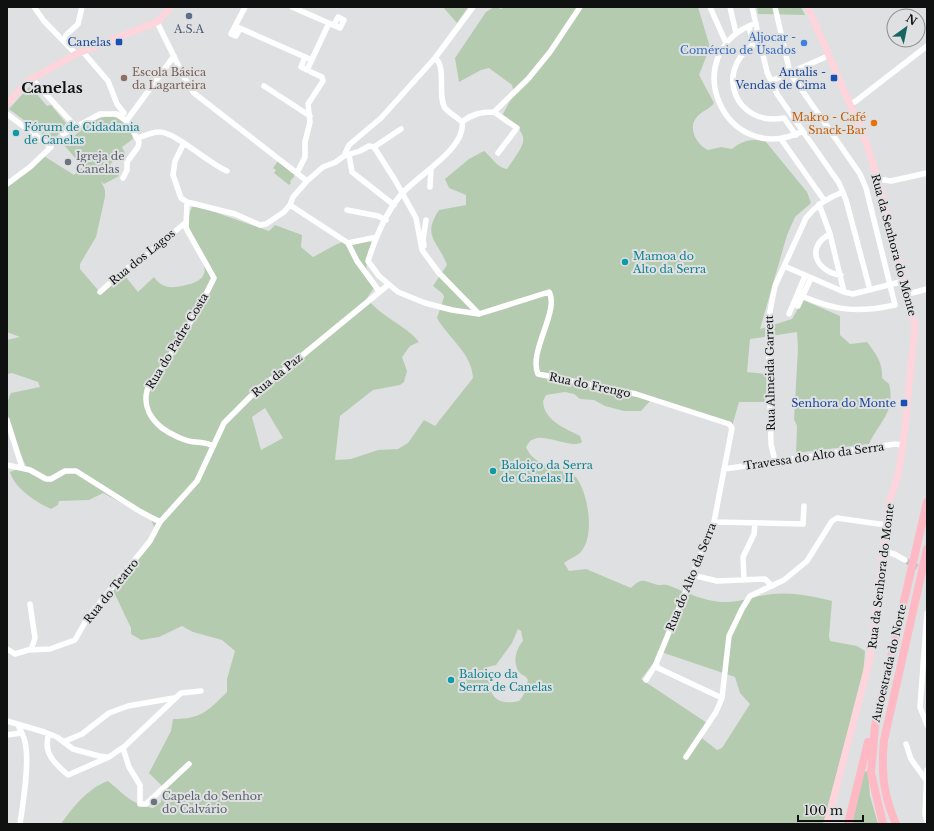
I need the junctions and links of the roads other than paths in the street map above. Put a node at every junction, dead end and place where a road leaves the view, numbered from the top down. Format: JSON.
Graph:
{"nodes":[{"id":1,"x":34,"y":7,"type":"edge"},
{"id":2,"x":82,"y":7,"type":"edge"},
{"id":3,"x":171,"y":7,"type":"edge"},
{"id":4,"x":245,"y":7,"type":"edge"},
{"id":5,"x":292,"y":7,"type":"edge"},
{"id":6,"x":473,"y":7,"type":"edge"},
{"id":7,"x":580,"y":7,"type":"edge"},
{"id":8,"x":710,"y":7,"type":"edge"},
{"id":9,"x":730,"y":7,"type":"edge"},
{"id":10,"x":752,"y":7,"type":"edge"},
{"id":11,"x":775,"y":7,"type":"edge"},
{"id":12,"x":808,"y":7,"type":"edge"},
{"id":13,"x":157,"y":22,"type":"junction"},
{"id":14,"x":756,"y":23,"type":"junction"},
{"id":15,"x":749,"y":26,"type":"junction"},
{"id":16,"x":736,"y":34,"type":"junction"},
{"id":17,"x":65,"y":41,"type":"junction"},
{"id":18,"x":726,"y":43,"type":"junction"},
{"id":19,"x":927,"y":46,"type":"edge"},
{"id":20,"x":80,"y":53,"type":"junction"},
{"id":21,"x":174,"y":56,"type":"junction"},
{"id":22,"x":828,"y":56,"type":"junction"},
{"id":23,"x":305,"y":57,"type":"junction"},
{"id":24,"x":436,"y":58,"type":"junction"},
{"id":25,"x":312,"y":60,"type":"junction"},
{"id":26,"x":309,"y":71,"type":"junction"},
{"id":27,"x":790,"y":73,"type":"junction"},
{"id":28,"x":32,"y":79,"type":"junction"},
{"id":29,"x":771,"y":81,"type":"junction"},
{"id":30,"x":264,"y":86,"type":"dead end"},
{"id":31,"x":7,"y":104,"type":"edge"},
{"id":32,"x":850,"y":104,"type":"junction"},
{"id":33,"x":494,"y":112,"type":"junction"},
{"id":34,"x":7,"y":114,"type":"edge"},
{"id":35,"x":121,"y":116,"type":"junction"},
{"id":36,"x":310,"y":116,"type":"junction"},
{"id":37,"x":127,"y":120,"type":"junction"},
{"id":38,"x":462,"y":122,"type":"junction"},
{"id":39,"x":76,"y":127,"type":"junction"},
{"id":40,"x":401,"y":129,"type":"dead end"},
{"id":41,"x":803,"y":131,"type":"junction"},
{"id":42,"x":63,"y":134,"type":"dead end"},
{"id":43,"x":796,"y":135,"type":"junction"},
{"id":44,"x":138,"y":138,"type":"junction"},
{"id":45,"x":781,"y":139,"type":"junction"},
{"id":46,"x":184,"y":143,"type":"junction"},
{"id":47,"x":374,"y":147,"type":"junction"},
{"id":48,"x":498,"y":153,"type":"dead end"},
{"id":49,"x":346,"y":156,"type":"junction"},
{"id":50,"x":431,"y":170,"type":"junction"},
{"id":51,"x":227,"y":171,"type":"dead end"},
{"id":52,"x":927,"y":172,"type":"edge"},
{"id":53,"x":297,"y":173,"type":"junction"},
{"id":54,"x":123,"y":178,"type":"dead end"},
{"id":55,"x":877,"y":179,"type":"junction"},
{"id":56,"x":307,"y":181,"type":"junction"},
{"id":57,"x":891,"y":181,"type":"junction"},
{"id":58,"x":7,"y":184,"type":"edge"},
{"id":59,"x":430,"y":187,"type":"dead end"},
{"id":60,"x":881,"y":191,"type":"junction"},
{"id":61,"x":842,"y":192,"type":"junction"},
{"id":62,"x":402,"y":194,"type":"junction"},
{"id":63,"x":187,"y":202,"type":"junction"},
{"id":64,"x":822,"y":202,"type":"junction"},
{"id":65,"x":290,"y":205,"type":"junction"},
{"id":66,"x":394,"y":205,"type":"junction"},
{"id":67,"x":347,"y":210,"type":"dead end"},
{"id":68,"x":386,"y":220,"type":"junction"},
{"id":69,"x":426,"y":220,"type":"dead end"},
{"id":70,"x":185,"y":223,"type":"junction"},
{"id":71,"x":830,"y":234,"type":"junction"},
{"id":72,"x":377,"y":237,"type":"junction"},
{"id":73,"x":348,"y":243,"type":"junction"},
{"id":74,"x":427,"y":257,"type":"junction"},
{"id":75,"x":784,"y":266,"type":"junction"},
{"id":76,"x":840,"y":275,"type":"junction"},
{"id":77,"x":808,"y":277,"type":"junction"},
{"id":78,"x":904,"y":281,"type":"junction"},
{"id":79,"x":388,"y":285,"type":"junction"},
{"id":80,"x":890,"y":285,"type":"junction"},
{"id":81,"x":927,"y":289,"type":"edge"},
{"id":82,"x":870,"y":290,"type":"junction"},
{"id":83,"x":379,"y":291,"type":"junction"},
{"id":84,"x":100,"y":292,"type":"dead end"},
{"id":85,"x":844,"y":292,"type":"junction"},
{"id":86,"x":908,"y":294,"type":"junction"},
{"id":87,"x":802,"y":296,"type":"junction"},
{"id":88,"x":793,"y":304,"type":"junction"},
{"id":89,"x":480,"y":314,"type":"junction"},
{"id":90,"x":790,"y":314,"type":"dead end"},
{"id":91,"x":7,"y":420,"type":"edge"},
{"id":92,"x":903,"y":444,"type":"junction"},
{"id":93,"x":213,"y":446,"type":"junction"},
{"id":94,"x":774,"y":461,"type":"junction"},
{"id":95,"x":7,"y":465,"type":"edge"},
{"id":96,"x":22,"y":467,"type":"junction"},
{"id":97,"x":724,"y":469,"type":"junction"},
{"id":98,"x":927,"y":502,"type":"edge"},
{"id":99,"x":804,"y":506,"type":"dead end"},
{"id":100,"x":160,"y":522,"type":"junction"},
{"id":101,"x":714,"y":522,"type":"junction"},
{"id":102,"x":755,"y":523,"type":"junction"},
{"id":103,"x":886,"y":525,"type":"junction"},
{"id":104,"x":927,"y":549,"type":"edge"},
{"id":105,"x":884,"y":551,"type":"junction"},
{"id":106,"x":905,"y":560,"type":"tunnel mouth"},
{"id":107,"x":692,"y":575,"type":"junction"},
{"id":108,"x":744,"y":580,"type":"junction"},
{"id":109,"x":772,"y":586,"type":"junction"},
{"id":110,"x":30,"y":604,"type":"dead end"},
{"id":111,"x":927,"y":614,"type":"edge"},
{"id":112,"x":7,"y":649,"type":"edge"},
{"id":113,"x":31,"y":650,"type":"junction"},
{"id":114,"x":656,"y":664,"type":"junction"},
{"id":115,"x":646,"y":680,"type":"dead end"},
{"id":116,"x":201,"y":691,"type":"dead end"},
{"id":117,"x":176,"y":697,"type":"junction"},
{"id":118,"x":722,"y":698,"type":"junction"},
{"id":119,"x":7,"y":720,"type":"edge"},
{"id":120,"x":18,"y":725,"type":"junction"},
{"id":121,"x":927,"y":725,"type":"edge"},
{"id":122,"x":875,"y":726,"type":"junction"},
{"id":123,"x":21,"y":733,"type":"junction"},
{"id":124,"x":49,"y":734,"type":"junction"},
{"id":125,"x":7,"y":735,"type":"edge"},
{"id":126,"x":63,"y":742,"type":"junction"},
{"id":127,"x":906,"y":744,"type":"dead end"},
{"id":128,"x":122,"y":748,"type":"junction"},
{"id":129,"x":109,"y":757,"type":"junction"},
{"id":130,"x":686,"y":757,"type":"dead end"},
{"id":131,"x":189,"y":764,"type":"dead end"},
{"id":132,"x":927,"y":770,"type":"edge"},
{"id":133,"x":926,"y":780,"type":"junction"},
{"id":134,"x":927,"y":821,"type":"edge"},
{"id":135,"x":20,"y":824,"type":"edge"},
{"id":136,"x":827,"y":824,"type":"edge"},
{"id":137,"x":848,"y":824,"type":"edge"},
{"id":138,"x":883,"y":824,"type":"edge"},
{"id":139,"x":896,"y":824,"type":"edge"}],
"edges":[{"from":1,"to":17,"type":"street"},
{"from":2,"to":17,"type":"street"},
{"from":3,"to":13,"type":"main road"},
{"from":4,"to":23,"type":"street"},
{"from":5,"to":25,"type":"street"},
{"from":6,"to":24,"type":"street"},
{"from":7,"to":33,"type":"street"},
{"from":8,"to":18,"type":"street"},
{"from":9,"to":16,"type":"street"},
{"from":10,"to":14,"type":"street"},
{"from":11,"to":27,"type":"street"},
{"from":12,"to":22,"type":"main road","name":"Rua da Senhora do Monte"},
{"from":13,"to":20,"type":"main road"},
{"from":13,"to":21,"type":"street"},
{"from":14,"to":15,"type":"street"},
{"from":14,"to":29,"type":"street"},
{"from":15,"to":16,"type":"street"},
{"from":15,"to":43,"type":"street"},
{"from":16,"to":18,"type":"street"},
{"from":17,"to":20,"type":"street"},
{"from":18,"to":45,"type":"street"},
{"from":19,"to":32,"type":"street"},
{"from":20,"to":28,"type":"main road"},
{"from":20,"to":35,"type":"street"},
{"from":21,"to":37,"type":"street"},
{"from":21,"to":53,"type":"street"},
{"from":22,"to":27,"type":"street"},
{"from":22,"to":32,"type":"main road","name":"Rua da Senhora do Monte"},
{"from":23,"to":25,"type":"street"},
{"from":23,"to":26,"type":"street"},
{"from":24,"to":38,"type":"street"},
{"from":24,"to":49,"type":"street"},
{"from":25,"to":26,"type":"street"},
{"from":26,"to":36,"type":"street"},
{"from":27,"to":29,"type":"street"},
{"from":27,"to":80,"type":"street"},
{"from":28,"to":31,"type":"main road"},
{"from":28,"to":39,"type":"street"},
{"from":29,"to":41,"type":"street"},
{"from":30,"to":36,"type":"street"},
{"from":32,"to":55,"type":"main road","name":"Rua da Senhora do Monte"},
{"from":33,"to":38,"type":"street"},
{"from":33,"to":48,"type":"street"},
{"from":34,"to":58,"type":"street"},
{"from":35,"to":37,"type":"street"},
{"from":35,"to":39,"type":"street"},
{"from":36,"to":53,"type":"street"},
{"from":37,"to":44,"type":"street"},
{"from":38,"to":50,"type":"street","name":"Rua do Frengo"},
{"from":39,"to":42,"type":"street"},
{"from":40,"to":47,"type":"street"},
{"from":41,"to":43,"type":"street"},
{"from":41,"to":61,"type":"street"},
{"from":43,"to":45,"type":"street"},
{"from":44,"to":46,"type":"street"},
{"from":44,"to":54,"type":"street"},
{"from":45,"to":64,"type":"street"},
{"from":46,"to":51,"type":"street"},
{"from":46,"to":63,"type":"street"},
{"from":47,"to":49,"type":"street"},
{"from":47,"to":62,"type":"street"},
{"from":49,"to":56,"type":"street"},
{"from":49,"to":66,"type":"street"},
{"from":50,"to":59,"type":"street"},
{"from":50,"to":62,"type":"street","name":"Rua do Frengo"},
{"from":52,"to":57,"type":"street"},
{"from":53,"to":56,"type":"street"},
{"from":55,"to":57,"type":"street"},
{"from":55,"to":60,"type":"main road","name":"Rua da Senhora do Monte"},
{"from":56,"to":65,"type":"street"},
{"from":57,"to":60,"type":"street"},
{"from":60,"to":78,"type":"main road","name":"Rua da Senhora do Monte"},
{"from":61,"to":64,"type":"street","name":"Rua Almeida Garrett"},
{"from":61,"to":82,"type":"street"},
{"from":62,"to":66,"type":"street","name":"Rua do Frengo"},
{"from":62,"to":74,"type":"street"},
{"from":63,"to":65,"type":"street"},
{"from":63,"to":70,"type":"street"},
{"from":64,"to":71,"type":"street"},
{"from":64,"to":75,"type":"street","name":"Rua Almeida Garrett"},
{"from":65,"to":73,"type":"street"},
{"from":66,"to":68,"type":"street","name":"Rua do Frengo"},
{"from":67,"to":68,"type":"street"},
{"from":68,"to":72,"type":"street","name":"Rua do Frengo"},
{"from":69,"to":74,"type":"street"},
{"from":70,"to":84,"type":"street","name":"Rua dos Lagos"},
{"from":70,"to":93,"type":"street","name":"Rua do Padre Costa"},
{"from":71,"to":76,"type":"street"},
{"from":71,"to":76,"type":"street"},
{"from":72,"to":73,"type":"street"},
{"from":72,"to":79,"type":"street","name":"Rua do Frengo"},
{"from":73,"to":83,"type":"street"},
{"from":74,"to":89,"type":"street"},
{"from":75,"to":77,"type":"street"},
{"from":75,"to":94,"type":"street","name":"Rua Almeida Garrett"},
{"from":76,"to":85,"type":"street"},
{"from":77,"to":85,"type":"street"},
{"from":77,"to":87,"type":"street"},
{"from":77,"to":88,"type":"street"},
{"from":78,"to":80,"type":"street"},
{"from":78,"to":86,"type":"main road","name":"Rua da Senhora do Monte"},
{"from":79,"to":83,"type":"street","name":"Rua da Paz"},
{"from":79,"to":89,"type":"street","name":"Rua do Frengo"},
{"from":80,"to":82,"type":"street"},
{"from":80,"to":87,"type":"street"},
{"from":81,"to":86,"type":"street"},
{"from":82,"to":85,"type":"street"},
{"from":83,"to":93,"type":"street","name":"Rua da Paz"},
{"from":86,"to":92,"type":"main road","name":"Rua da Senhora do Monte"},
{"from":87,"to":88,"type":"street"},
{"from":88,"to":90,"type":"street"},
{"from":89,"to":97,"type":"street","name":"Rua do Frengo"},
{"from":91,"to":96,"type":"street"},
{"from":92,"to":94,"type":"street","name":"Travessa do Alto da Serra"},
{"from":92,"to":103,"type":"main road","name":"Rua da Senhora do Monte"},
{"from":93,"to":100,"type":"street","name":"Rua da Paz"},
{"from":94,"to":97,"type":"street","name":"Travessa do Alto da Serra"},
{"from":95,"to":96,"type":"street"},
{"from":96,"to":100,"type":"street"},
{"from":97,"to":101,"type":"street","name":"Rua do Alto da Serra"},
{"from":98,"to":122,"type":"highway","name":"Autoestrada do Norte"},
{"from":99,"to":102,"type":"street"},
{"from":100,"to":113,"type":"street","name":"Rua do Teatro"},
{"from":101,"to":102,"type":"street"},
{"from":101,"to":107,"type":"street","name":"Rua do Alto da Serra"},
{"from":102,"to":108,"type":"street"},
{"from":103,"to":105,"type":"main road","name":"Rua da Senhora do Monte"},
{"from":103,"to":109,"type":"street"},
{"from":104,"to":139,"type":"highway","name":"Autoestrada do Norte"},
{"from":105,"to":106,"type":"street"},
{"from":105,"to":136,"type":"main road","name":"Rua da Senhora do Monte"},
{"from":107,"to":108,"type":"street"},
{"from":107,"to":114,"type":"street","name":"Rua do Alto da Serra"},
{"from":108,"to":109,"type":"street"},
{"from":109,"to":118,"type":"street"},
{"from":110,"to":113,"type":"street"},
{"from":111,"to":121,"type":"street"},
{"from":112,"to":113,"type":"street","name":"Rua do Teatro"},
{"from":114,"to":115,"type":"street","name":"Rua do Alto da Serra"},
{"from":114,"to":118,"type":"street"},
{"from":116,"to":117,"type":"street"},
{"from":117,"to":126,"type":"street"},
{"from":117,"to":128,"type":"street"},
{"from":118,"to":130,"type":"street"},
{"from":119,"to":120,"type":"street"},
{"from":120,"to":123,"type":"street"},
{"from":120,"to":124,"type":"street"},
{"from":122,"to":137,"type":"highway"},
{"from":122,"to":138,"type":"highway","name":"Autoestrada do Norte"},
{"from":123,"to":125,"type":"street"},
{"from":123,"to":135,"type":"street"},
{"from":124,"to":126,"type":"street"},
{"from":124,"to":129,"type":"street"},
{"from":126,"to":129,"type":"street"},
{"from":127,"to":133,"type":"street"},
{"from":128,"to":129,"type":"street"},
{"from":128,"to":131,"type":"street"},
{"from":132,"to":133,"type":"street"},
{"from":133,"to":134,"type":"street"}]}
